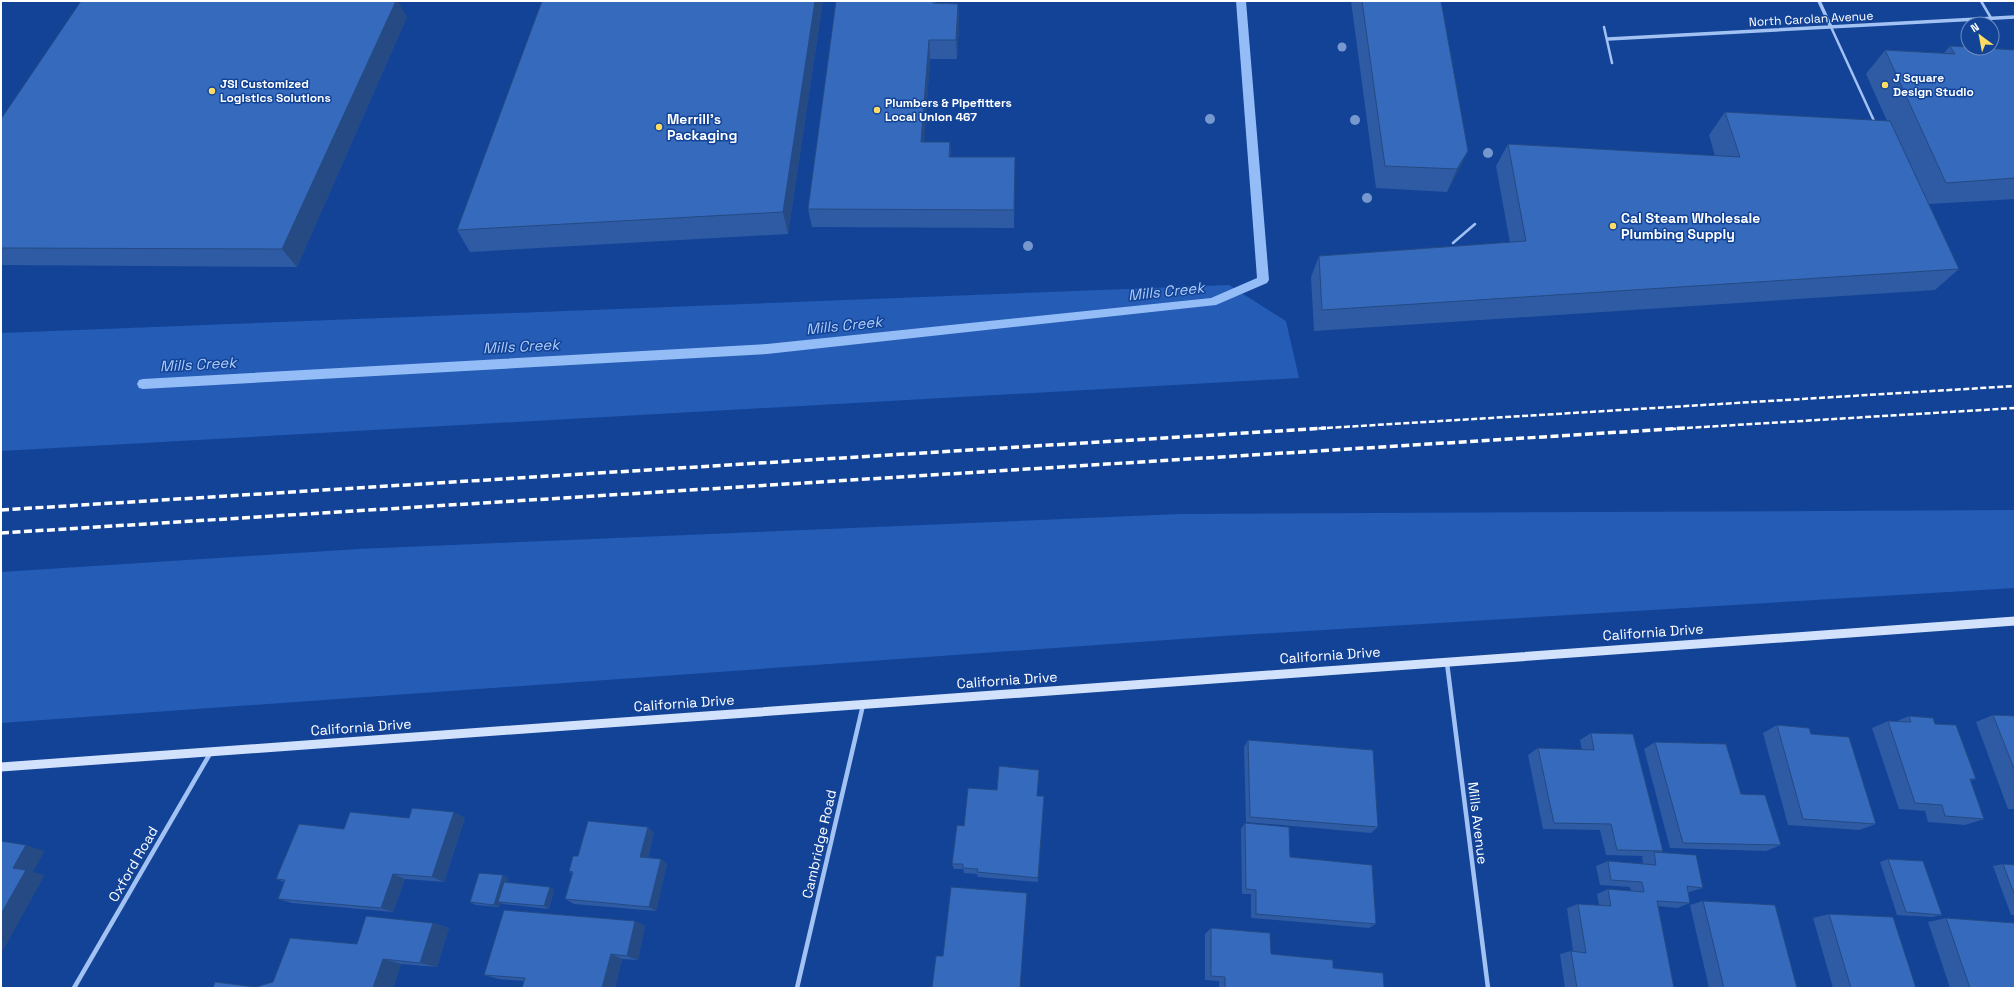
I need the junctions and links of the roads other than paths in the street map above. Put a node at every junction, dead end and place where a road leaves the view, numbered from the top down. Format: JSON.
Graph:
{"nodes":[{"id":1,"x":1819,"y":1,"type":"edge"},
{"id":2,"x":1981,"y":1,"type":"edge"},
{"id":3,"x":1990,"y":16,"type":"edge"},
{"id":4,"x":2015,"y":17,"type":"edge"},
{"id":5,"x":2000,"y":18,"type":"edge"},
{"id":6,"x":1960,"y":20,"type":"edge"},
{"id":7,"x":1604,"y":27,"type":"dead end"},
{"id":8,"x":1831,"y":27,"type":"junction"},
{"id":9,"x":1608,"y":39,"type":"junction"},
{"id":10,"x":1612,"y":63,"type":"dead end"},
{"id":11,"x":1876,"y":125,"type":"edge"},
{"id":12,"x":1475,"y":224,"type":"dead end"},
{"id":13,"x":1453,"y":242,"type":"dead end"},
{"id":14,"x":2015,"y":622,"type":"edge"},
{"id":15,"x":1447,"y":661,"type":"junction"},
{"id":16,"x":864,"y":704,"type":"junction"},
{"id":17,"x":211,"y":752,"type":"junction"},
{"id":18,"x":1,"y":767,"type":"edge"},
{"id":19,"x":74,"y":988,"type":"edge"},
{"id":20,"x":797,"y":988,"type":"edge"},
{"id":21,"x":1488,"y":988,"type":"edge"}],
"edges":[{"from":1,"to":8,"type":"street"},
{"from":2,"to":3,"type":"lane"},
{"from":4,"to":5,"type":"street","name":"North Carolan Avenue"},
{"from":6,"to":8,"type":"street","name":"North Carolan Avenue"},
{"from":7,"to":9,"type":"lane"},
{"from":8,"to":9,"type":"street","name":"North Carolan Avenue"},
{"from":8,"to":11,"type":"lane"},
{"from":9,"to":10,"type":"lane"},
{"from":12,"to":13,"type":"lane"},
{"from":14,"to":15,"type":"street","name":"California Drive"},
{"from":15,"to":16,"type":"street","name":"California Drive"},
{"from":15,"to":21,"type":"street","name":"Mills Avenue"},
{"from":16,"to":17,"type":"street","name":"California Drive"},
{"from":16,"to":20,"type":"street","name":"Cambridge Road"},
{"from":17,"to":18,"type":"street","name":"California Drive"},
{"from":17,"to":19,"type":"street","name":"Oxford Road"}]}
